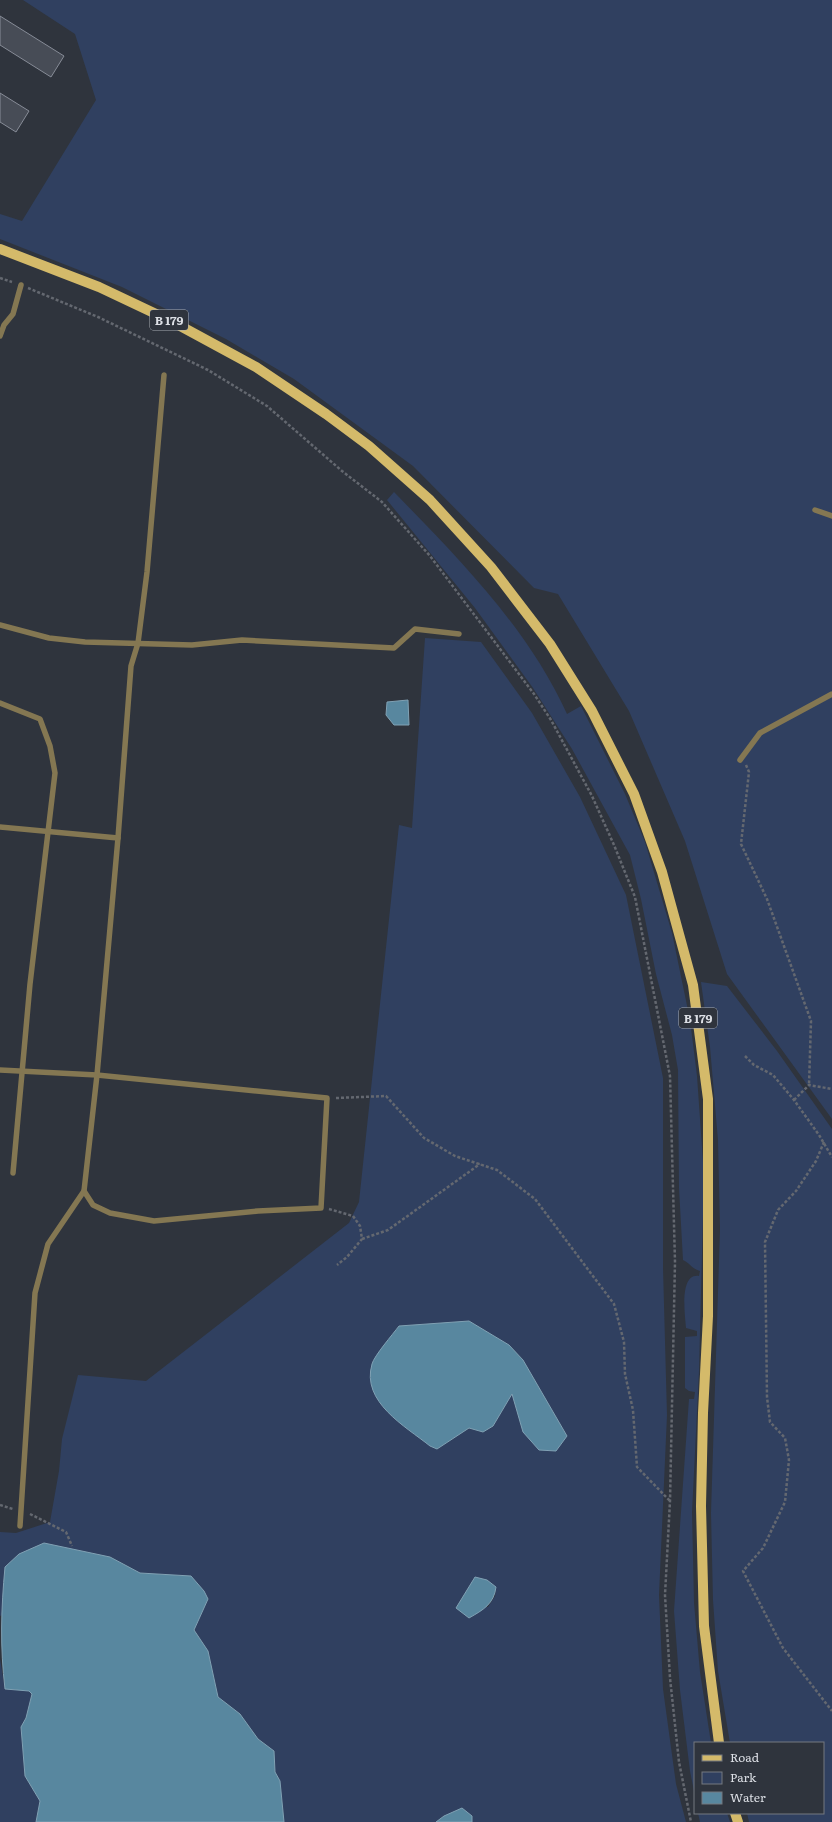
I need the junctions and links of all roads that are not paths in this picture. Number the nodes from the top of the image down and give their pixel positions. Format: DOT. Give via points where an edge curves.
graph roads {
  1 [pos="0,249"];
  2 [pos="21,285"];
  3 [pos="0,336"];
  4 [pos="164,375"];
  5 [pos="815,510"];
  6 [pos="832,516"];
  7 [pos="0,625"];
  8 [pos="458,634"];
  9 [pos="138,643"];
  10 [pos="832,694"];
  11 [pos="0,702"];
  12 [pos="742,757"];
  13 [pos="0,827"];
  14 [pos="47,831"];
  15 [pos="118,838"];
  16 [pos="0,1070"];
  17 [pos="23,1071"];
  18 [pos="97,1075"];
  19 [pos="13,1173"];
  20 [pos="84,1191"];
  21 [pos="20,1526"];
  22 [pos="719,1742"];
  1 -- 22 [label="main road, B 179" via="99,287 173,322 256,367 369,446 430,500 491,568 546,638 592,711 634,794 662,872 693,985 708,1099 708,1316 701,1506 704,1626"];
  2 -- 3 [label="lane" via="13,314 4,325"];
  4 -- 9 [label="lane"];
  5 -- 6 [label="lane"];
  7 -- 9 [label="lane" via="49,638"];
  8 -- 9 [label="lane" via="415,629 394,648 242,640 192,645"];
  9 -- 15 [label="lane" via="131,666"];
  10 -- 12 [label="lane" via="760,734"];
  11 -- 14 [label="lane" via="40,719 50,746 55,773"];
  13 -- 14 [label="lane"];
  14 -- 15 [label="lane"];
  14 -- 17 [label="lane"];
  15 -- 18 [label="lane"];
  16 -- 17 [label="lane"];
  17 -- 18 [label="lane"];
  17 -- 19 [label="lane"];
  18 -- 20 [label="lane"];
  18 -- 20 [label="lane" via="327,1098 321,1208 258,1211 154,1222 110,1214 93,1205"];
  20 -- 21 [label="lane" via="48,1244 34,1293"];
}
